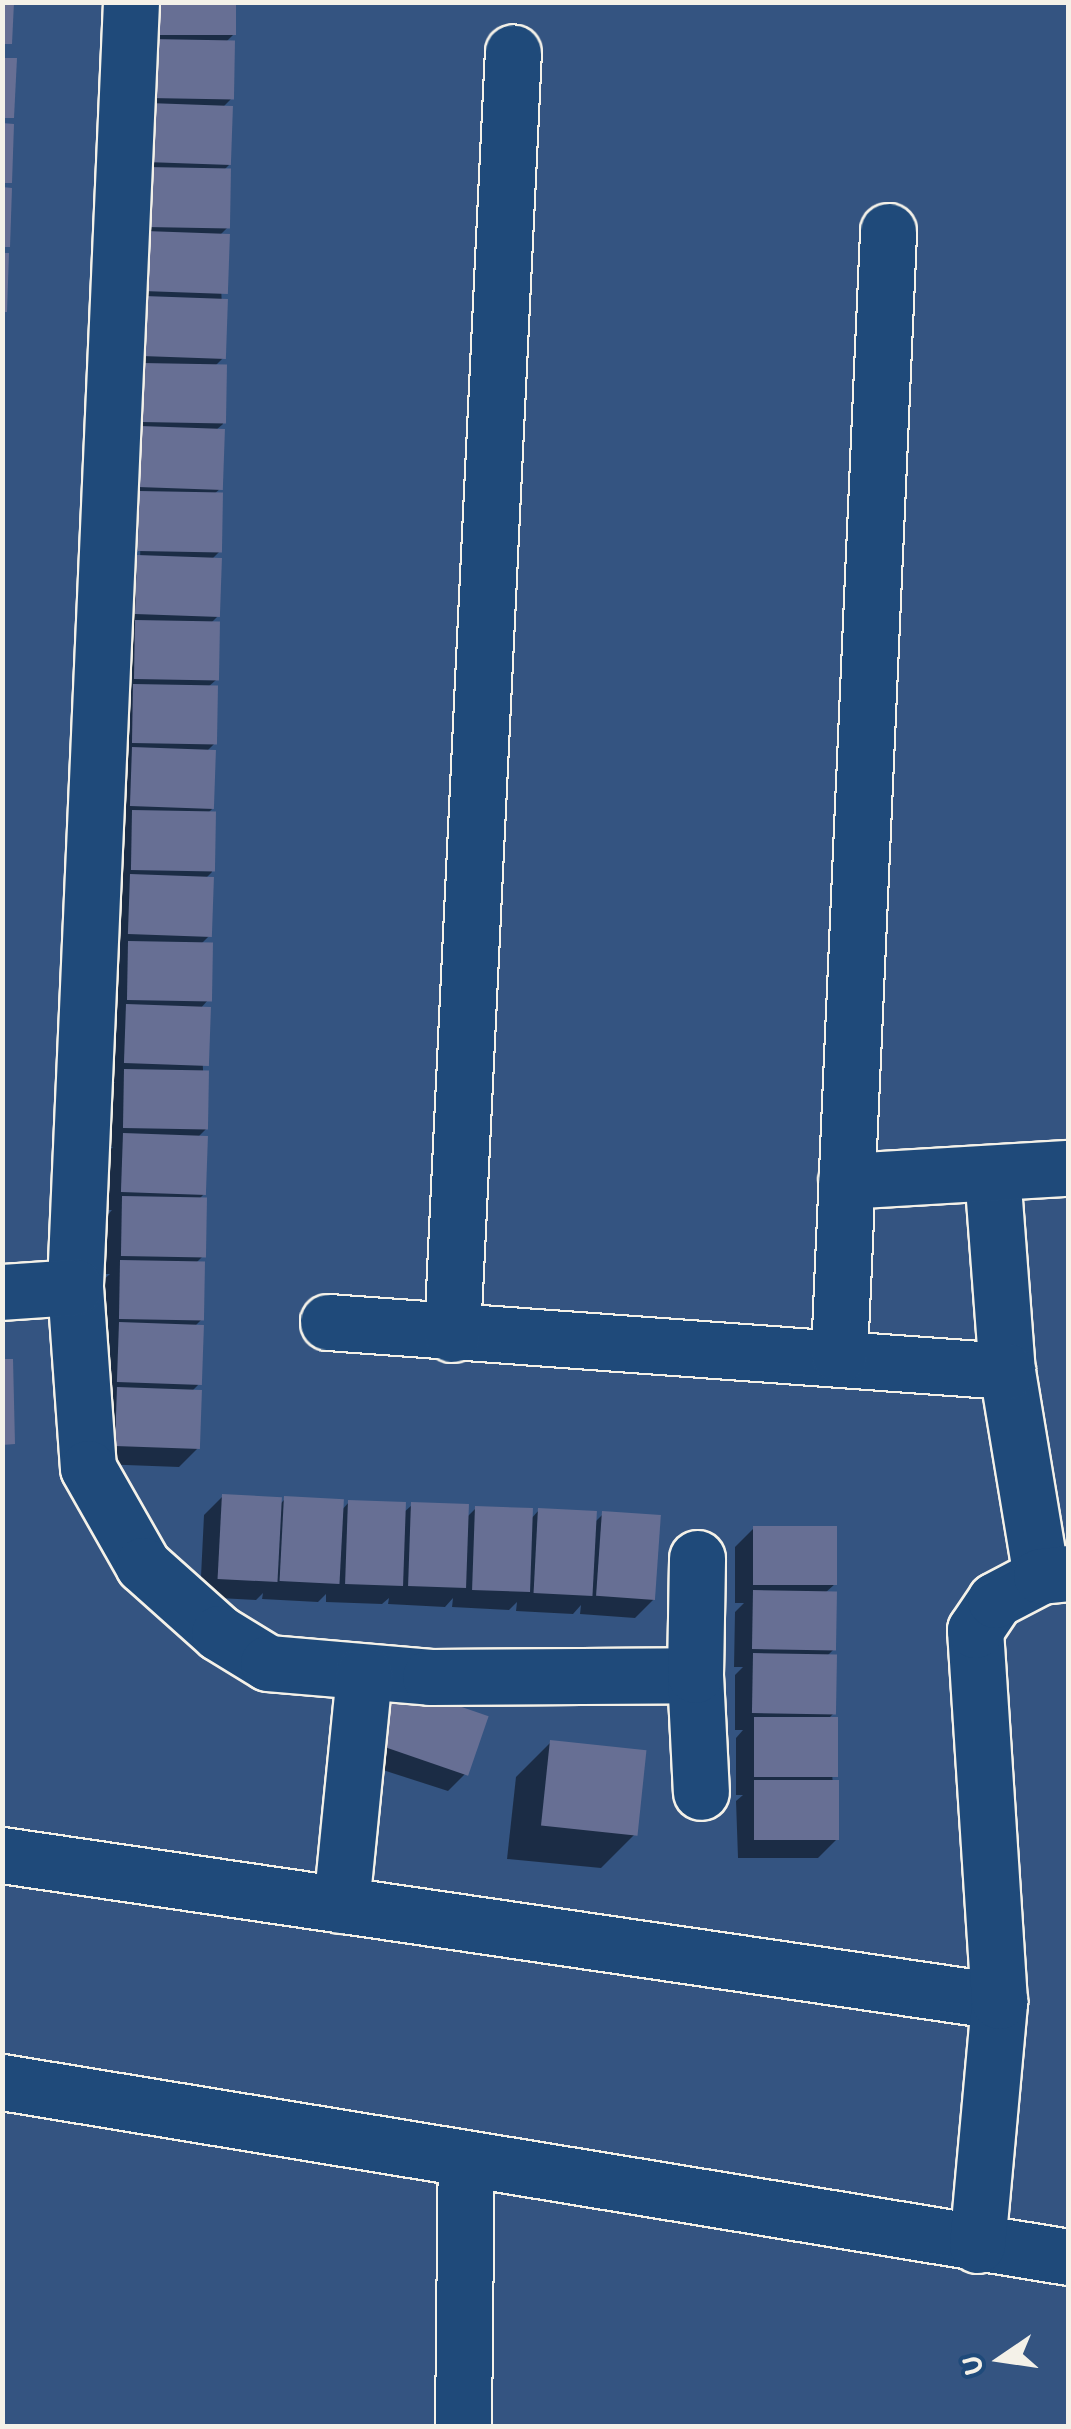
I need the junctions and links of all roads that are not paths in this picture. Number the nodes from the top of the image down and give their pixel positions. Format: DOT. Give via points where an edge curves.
graph roads {
  1 [pos="131,2"];
  2 [pos="513,52"];
  3 [pos="888,231"];
  4 [pos="1068,1168"];
  5 [pos="992,1172"];
  6 [pos="846,1181"];
  7 [pos="75,1287"];
  8 [pos="2,1292"];
  9 [pos="328,1322"];
  10 [pos="452,1334"];
  11 [pos="839,1356"];
  12 [pos="1007,1372"];
  13 [pos="698,1558"];
  14 [pos="1055,1575"];
  15 [pos="364,1673"];
  16 [pos="695,1675"];
  17 [pos="701,1792"];
  18 [pos="2,1855"];
  19 [pos="341,1905"];
  20 [pos="998,2023"];
  21 [pos="2,2082"];
  22 [pos="466,2160"];
  23 [pos="979,2220"];
  24 [pos="1068,2257"];
  25 [pos="463,2426"];
  1 -- 7 [label="street"];
  2 -- 10 [label="street"];
  3 -- 6 [label="street"];
  4 -- 5 [label="street"];
  5 -- 6 [label="street"];
  5 -- 12 [label="street"];
  6 -- 11 [label="street"];
  7 -- 8 [label="street"];
  7 -- 15 [label="street" via="88,1468 143,1565 219,1634 268,1663"];
  9 -- 10 [label="street"];
  10 -- 11 [label="street"];
  11 -- 12 [label="street"];
  12 -- 14 [label="street"];
  13 -- 16 [label="street"];
  14 -- 20 [label="street" via="995,1600 975,1630"];
  15 -- 16 [label="street"];
  15 -- 19 [label="street"];
  16 -- 17 [label="street"];
  18 -- 19 [label="street"];
  19 -- 20 [label="street"];
  20 -- 23 [label="street"];
  21 -- 22 [label="street"];
  22 -- 23 [label="street"];
  22 -- 25 [label="street"];
  23 -- 24 [label="street"];
}
